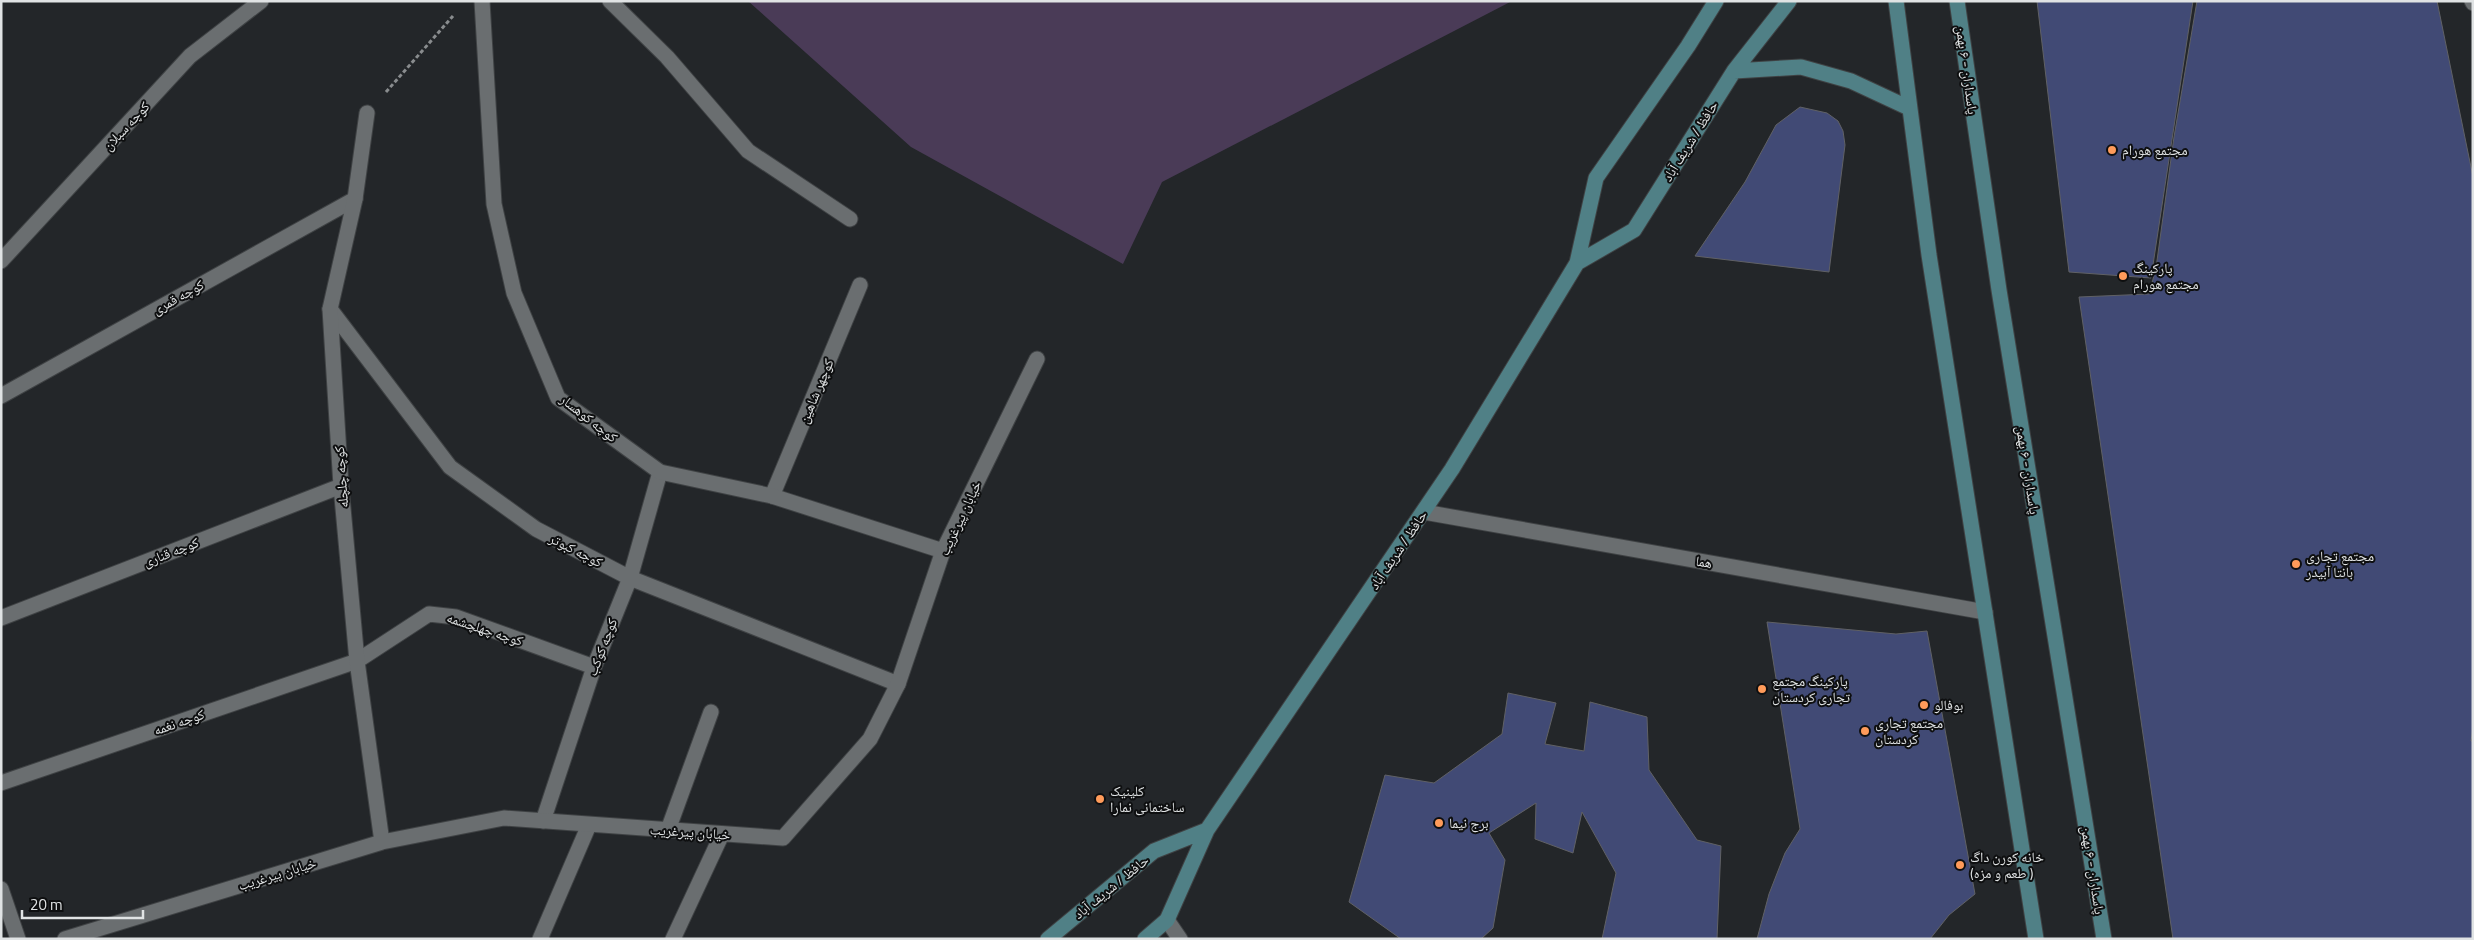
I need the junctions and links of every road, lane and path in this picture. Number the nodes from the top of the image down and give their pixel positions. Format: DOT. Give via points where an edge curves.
graph roads {
  1 [pos="261,1"];
  2 [pos="482,1"];
  3 [pos="610,1"];
  4 [pos="1716,1"];
  5 [pos="1789,1"];
  6 [pos="1896,1"];
  7 [pos="1957,1"];
  8 [pos="460,9"];
  9 [pos="1734,71"];
  10 [pos="1909,108"];
  11 [pos="367,113"];
  12 [pos="354,199"];
  13 [pos="850,219"];
  14 [pos="1,261"];
  15 [pos="1577,263"];
  16 [pos="860,285"];
  17 [pos="330,309"];
  18 [pos="1037,359"];
  19 [pos="1,396"];
  20 [pos="660,472"];
  21 [pos="341,486"];
  22 [pos="772,496"];
  23 [pos="1424,512"];
  24 [pos="943,551"];
  25 [pos="630,578"];
  26 [pos="1985,612"];
  27 [pos="1,618"];
  28 [pos="357,661"];
  29 [pos="594,666"];
  30 [pos="898,684"];
  31 [pos="711,712"];
  32 [pos="1,783"];
  33 [pos="543,821"];
  34 [pos="589,825"];
  35 [pos="668,830"];
  36 [pos="1207,830"];
  37 [pos="722,834"];
  38 [pos="382,842"];
  39 [pos="1,888"];
  40 [pos="1168,920"];
  41 [pos="18,939"];
  42 [pos="66,939"];
  43 [pos="540,939"];
  44 [pos="673,939"];
  45 [pos="1048,939"];
  46 [pos="1145,939"];
  47 [pos="1180,939"];
  48 [pos="2036,939"];
  49 [pos="2104,939"];
  1 -- 14 [label="street, کوچه سبلان" via="190,56"];
  2 -- 20 [label="street, کوچه کوهسار" via="494,204 514,293 558,398"];
  3 -- 13 [label="street" via="667,57 748,151"];
  4 -- 15 [label="main road, حافظ / شریف آباد" via="1596,178"];
  5 -- 9 [label="main road, حافظ / شریف آباد"];
  6 -- 10 [label="main road"];
  7 -- 49 [label="main road, پاسداران - ۶ بهمن" via="1999,290"];
  8 -- 11 [label="path"];
  9 -- 10 [label="main road" via="1801,67 1851,81"];
  9 -- 15 [label="main road, حافظ / شریف آباد" via="1634,230"];
  10 -- 26 [label="main road"];
  11 -- 12 [label="street, کوچه چلچله"];
  12 -- 17 [label="street, کوچه چلچله"];
  12 -- 19 [label="street, کوچه قمری"];
  15 -- 23 [label="main road, حافظ / شریف آباد"];
  16 -- 22 [label="street, کوچهر شاهین"];
  17 -- 21 [label="street, کوچه چلچله"];
  17 -- 25 [label="street, کوچه کبوتر" via="450,467 536,529"];
  18 -- 24 [label="street, خیابان پیرغریب"];
  20 -- 22 [label="street, کوچه کوهسار"];
  20 -- 25 [label="street, کوچه کوکب"];
  21 -- 27 [label="street, کوچه قناری"];
  21 -- 28 [label="street, کوچه چلچله"];
  22 -- 24 [label="street, کوچه کوهسار"];
  23 -- 26 [label="street, هما"];
  23 -- 36 [label="main road, حافظ / شریف آباد"];
  24 -- 30 [label="street, خیابان پیرغریب"];
  25 -- 29 [label="street, کوچه کوکب"];
  25 -- 30 [label="street, کوچه کبوتر"];
  26 -- 48 [label="main road"];
  28 -- 29 [label="street, کوچه چهلچشمه" via="429,614 456,617"];
  28 -- 32 [label="street, کوچه نغمه"];
  28 -- 38 [label="street, کوچه چلچله"];
  29 -- 33 [label="street, کوچه کوکب"];
  30 -- 37 [label="street, خیابان پیرغریب" via="870,739 784,838"];
  31 -- 35 [label="street"];
  33 -- 34 [label="street, خیابان پیرغریب"];
  33 -- 38 [label="street, خیابان پیرغریب" via="504,818"];
  34 -- 35 [label="street, خیابان پیرغریب"];
  34 -- 43 [label="street"];
  35 -- 37 [label="street, خیابان پیرغریب"];
  36 -- 40 [label="main road, حافظ / شریف آباد"];
  36 -- 45 [label="main road, حافظ / شریف آباد" via="1154,851"];
  37 -- 44 [label="street"];
  38 -- 42 [label="street, خیابان پیرغریب"];
  39 -- 41 [label="street"];
  40 -- 46 [label="main road, حافظ / شریف آباد"];
  40 -- 47 [label="street"];
}
